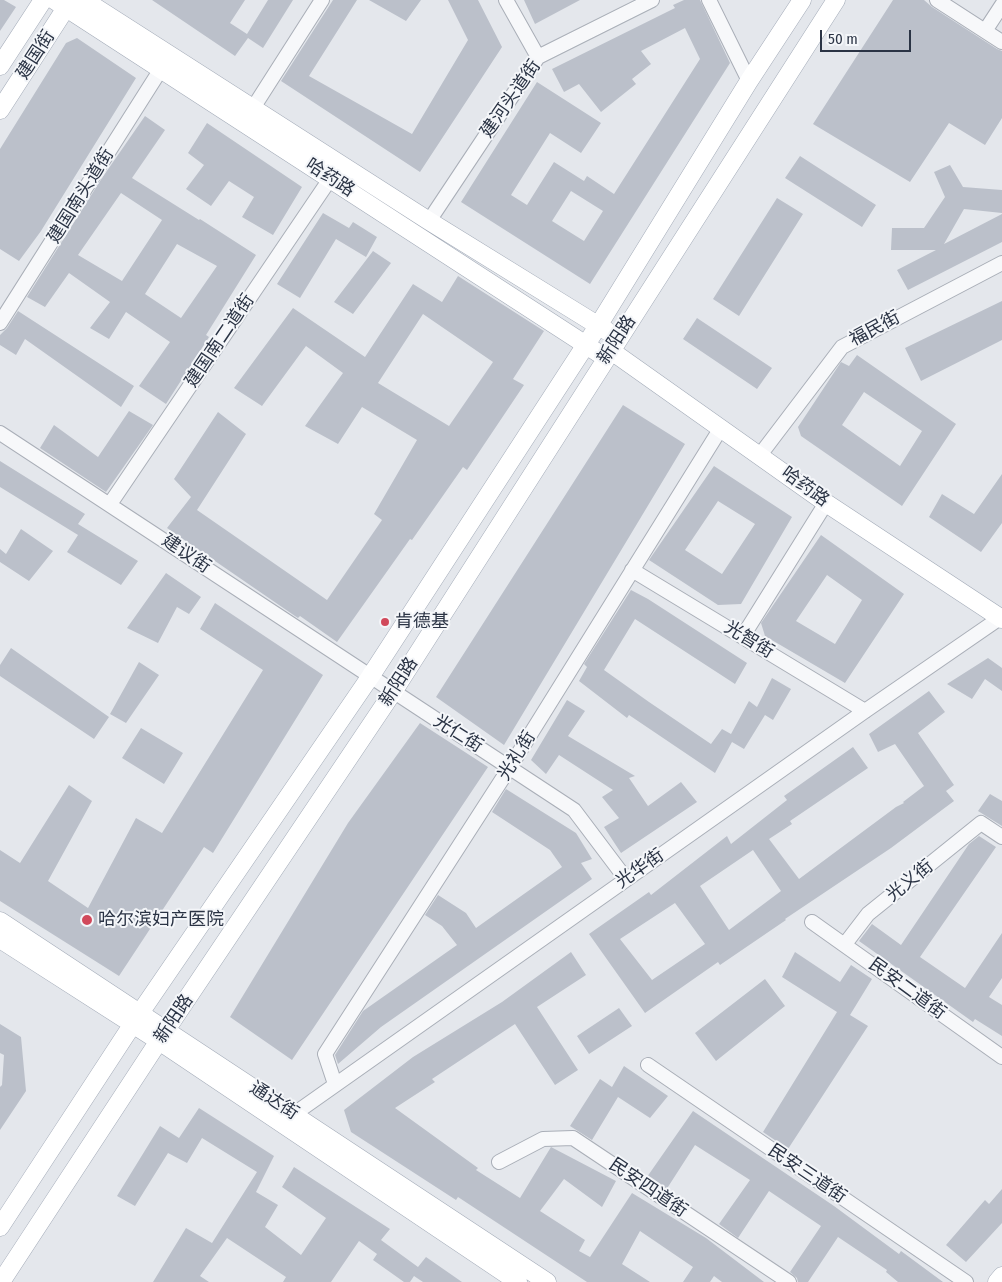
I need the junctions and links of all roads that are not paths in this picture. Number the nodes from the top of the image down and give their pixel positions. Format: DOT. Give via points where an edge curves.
graph roads {
  1 [pos="44,0"];
  2 [pos="84,0"];
  3 [pos="322,0"];
  4 [pos="506,0"];
  5 [pos="652,0"];
  6 [pos="709,0"];
  7 [pos="802,0"];
  8 [pos="836,0"];
  9 [pos="938,0"];
  10 [pos="64,3"];
  11 [pos="1002,5"];
  12 [pos="985,31"];
  13 [pos="1002,42"];
  14 [pos="538,57"];
  15 [pos="0,66"];
  16 [pos="161,69"];
  17 [pos="750,81"];
  18 [pos="253,108"];
  19 [pos="0,110"];
  20 [pos="330,179"];
  21 [pos="429,221"];
  22 [pos="1002,263"];
  23 [pos="0,323"];
  24 [pos="598,326"];
  25 [pos="585,344"];
  26 [pos="611,349"];
  27 [pos="721,428"];
  28 [pos="0,433"];
  29 [pos="760,455"];
  30 [pos="826,502"];
  31 [pos="110,504"];
  32 [pos="632,570"];
  33 [pos="1001,618"];
  34 [pos="743,636"];
  35 [pos="370,678"];
  36 [pos="393,692"];
  37 [pos="865,711"];
  38 [pos="510,767"];
  39 [pos="1002,837"];
  40 [pos="626,879"];
  41 [pos="0,921"];
  42 [pos="812,922"];
  43 [pos="0,939"];
  44 [pos="845,944"];
  45 [pos="136,1018"];
  46 [pos="162,1035"];
  47 [pos="1002,1056"];
  48 [pos="648,1066"];
  49 [pos="335,1084"];
  50 [pos="288,1118"];
  51 [pos="499,1162"];
  52 [pos="0,1227"];
  53 [pos="1002,1276"];
  54 [pos="1,1282"];
  55 [pos="518,1282"];
  56 [pos="547,1282"];
  57 [pos="789,1282"];
  58 [pos="966,1282"];
  59 [pos="997,1282"];
  1 -- 15 [label="main road, 建国街"];
  2 -- 18 [label="main road, 哈药路"];
  3 -- 18 [label="street"];
  4 -- 14 [label="street"];
  5 -- 14 [label="street, 建河头道街"];
  6 -- 17 [label="street"];
  7 -- 17 [label="main road, 新阳路"];
  8 -- 26 [label="main road, 新阳路"];
  9 -- 12 [label="street"];
  10 -- 16 [label="main road, 哈药路"];
  10 -- 19 [label="main road, 建国街"];
  11 -- 12 [label="street"];
  12 -- 13 [label="street"];
  14 -- 21 [label="street, 建河头道街"];
  16 -- 20 [label="main road, 哈药路"];
  16 -- 23 [label="street, 建国南头道街"];
  17 -- 24 [label="main road, 新阳路"];
  18 -- 21 [label="main road, 哈药路"];
  20 -- 25 [label="main road, 哈药路"];
  20 -- 31 [label="street, 建国南二道街"];
  21 -- 24 [label="main road, 哈药路"];
  22 -- 29 [label="street, 福民街" via="842,347"];
  24 -- 25 [label="main road, 新阳路"];
  24 -- 26 [label="main road, 哈药路"];
  25 -- 26 [label="main road, 哈药路"];
  25 -- 35 [label="main road, 新阳路"];
  26 -- 27 [label="main road, 哈药路"];
  26 -- 36 [label="main road, 新阳路"];
  27 -- 29 [label="main road, 哈药路"];
  27 -- 32 [label="street, 光礼街"];
  28 -- 31 [label="street, 建议街"];
  29 -- 30 [label="main road, 哈药路"];
  30 -- 33 [label="main road, 哈药路"];
  30 -- 34 [label="street"];
  31 -- 35 [label="street, 建议街"];
  32 -- 34 [label="street, 光智街"];
  32 -- 38 [label="street, 光礼街"];
  33 -- 37 [label="street, 光华街"];
  34 -- 37 [label="street, 光智街"];
  35 -- 36 [label="street, 光仁街"];
  35 -- 45 [label="main road, 新阳路"];
  36 -- 38 [label="street, 光仁街"];
  36 -- 46 [label="main road, 新阳路"];
  37 -- 40 [label="street, 光华街"];
  38 -- 40 [label="street, 光仁街" via="574,810"];
  38 -- 49 [label="street, 光礼街" via="325,1054"];
  39 -- 44 [label="street, 光义街" via="981,824 868,914"];
  40 -- 49 [label="street, 光华街"];
  41 -- 45 [label="main road, 通达街"];
  42 -- 44 [label="street, 民安二道街"];
  43 -- 45 [label="main road, 通达街"];
  44 -- 47 [label="street, 民安二道街"];
  45 -- 46 [label="main road, 通达街"];
  45 -- 52 [label="main road, 新阳路"];
  46 -- 50 [label="main road, 通达街"];
  46 -- 54 [label="main road, 新阳路"];
  48 -- 58 [label="street, 民安三道街"];
  49 -- 50 [label="street, 光华街"];
  50 -- 55 [label="main road, 通达街"];
  50 -- 56 [label="main road, 通达街"];
  51 -- 57 [label="street, 民安四道街" via="543,1139 573,1138"];
  53 -- 59 [label="main road"];
}
